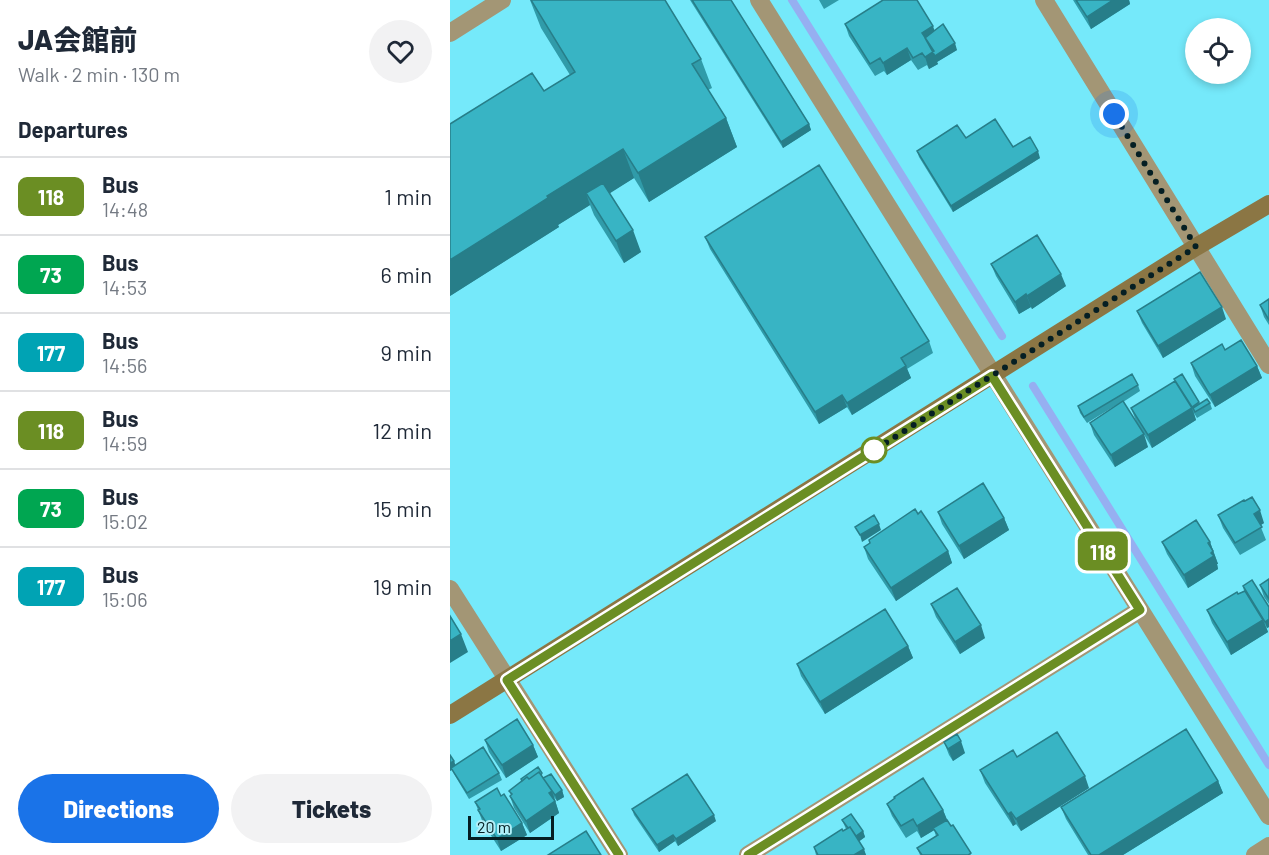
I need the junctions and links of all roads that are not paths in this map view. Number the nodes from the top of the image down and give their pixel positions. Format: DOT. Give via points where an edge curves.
graph roads {
  1 [pos="502,0"];
  2 [pos="759,0"];
  3 [pos="1044,0"];
  4 [pos="450,33"];
  5 [pos="1269,204"];
  6 [pos="1196,247"];
  7 [pos="1269,365"];
  8 [pos="992,376"];
  9 [pos="450,589"];
  10 [pos="1140,610"];
  11 [pos="507,680"];
  12 [pos="450,716"];
  13 [pos="1269,816"];
  14 [pos="1269,846"];
  15 [pos="619,855"];
  16 [pos="748,855"];
  17 [pos="1255,855"];
  1 -- 4 [label="street"];
  2 -- 8 [label="street"];
  3 -- 6 [label="street"];
  5 -- 6 [label="street"];
  6 -- 7 [label="street"];
  6 -- 8 [label="street"];
  8 -- 10 [label="street"];
  8 -- 11 [label="street"];
  9 -- 11 [label="street"];
  10 -- 13 [label="street"];
  10 -- 16 [label="street"];
  11 -- 12 [label="street"];
  11 -- 15 [label="street"];
  14 -- 17 [label="street"];
}
